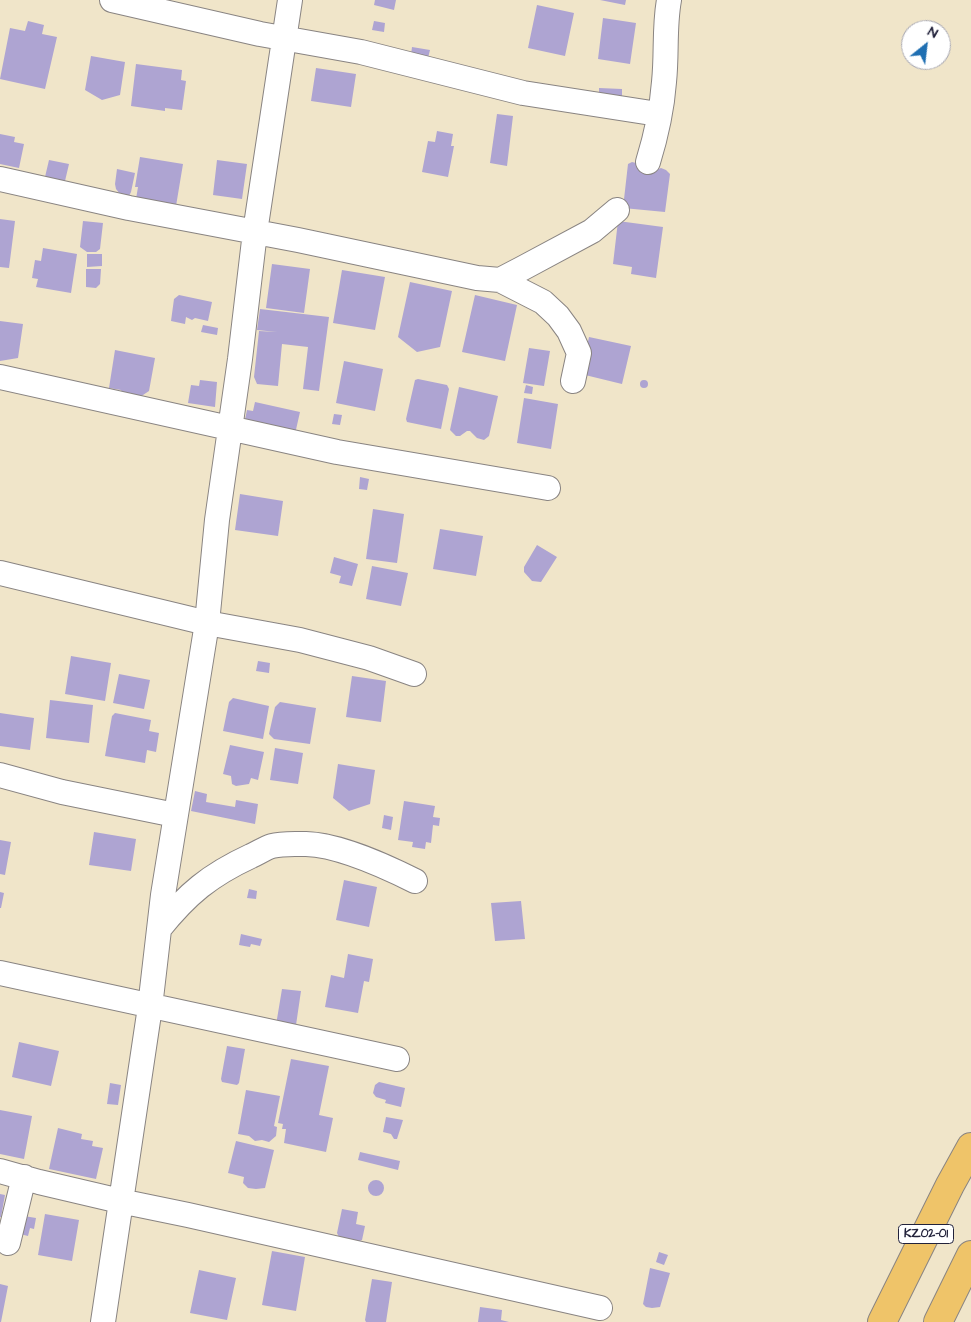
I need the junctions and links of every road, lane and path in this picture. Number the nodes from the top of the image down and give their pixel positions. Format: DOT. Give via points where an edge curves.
graph roads {
  1 [pos="112,0"];
  2 [pos="290,0"];
  3 [pos="669,0"];
  4 [pos="284,38"];
  5 [pos="658,114"];
  6 [pos="648,162"];
  7 [pos="0,179"];
  8 [pos="617,210"];
  9 [pos="255,232"];
  10 [pos="500,280"];
  11 [pos="0,377"];
  12 [pos="573,381"];
  13 [pos="230,427"];
  14 [pos="548,488"];
  15 [pos="0,573"];
  16 [pos="207,624"];
  17 [pos="414,674"];
  18 [pos="0,775"];
  19 [pos="175,815"];
  20 [pos="415,881"];
  21 [pos="159,929"];
  22 [pos="0,973"];
  23 [pos="150,1007"];
  24 [pos="397,1059"];
  25 [pos="971,1147"];
  26 [pos="0,1171"];
  27 [pos="24,1177"];
  28 [pos="120,1201"];
  29 [pos="8,1243"];
  30 [pos="971,1255"];
  31 [pos="594,1312"];
  32 [pos="103,1322"];
  33 [pos="882,1322"];
  34 [pos="938,1322"];
  1 -- 4 [label="street"];
  2 -- 4 [label="street"];
  3 -- 5 [label="street" via="664,82"];
  4 -- 5 [label="street" via="361,52 523,93"];
  4 -- 9 [label="street"];
  5 -- 6 [label="street"];
  7 -- 9 [label="street"];
  8 -- 10 [label="street" via="592,232"];
  9 -- 10 [label="street"];
  9 -- 13 [label="street"];
  10 -- 12 [label="street" via="543,302 569,331 579,353"];
  11 -- 13 [label="street"];
  13 -- 14 [label="street" via="337,452"];
  13 -- 16 [label="street"];
  15 -- 16 [label="street"];
  16 -- 17 [label="street" via="300,640 370,658"];
  16 -- 19 [label="street"];
  18 -- 19 [label="street" via="62,792"];
  19 -- 21 [label="street"];
  20 -- 21 [label="street" via="371,860 339,850 307,844 272,846 200,885"];
  21 -- 23 [label="street"];
  22 -- 23 [label="street"];
  23 -- 24 [label="street"];
  23 -- 28 [label="street"];
  25 -- 33 [label="highway, KZ02-01"];
  26 -- 27 [label="street"];
  27 -- 28 [label="street"];
  27 -- 29 [label="street"];
  28 -- 31 [label="street"];
  28 -- 32 [label="street"];
  30 -- 34 [label="highway"];
}
